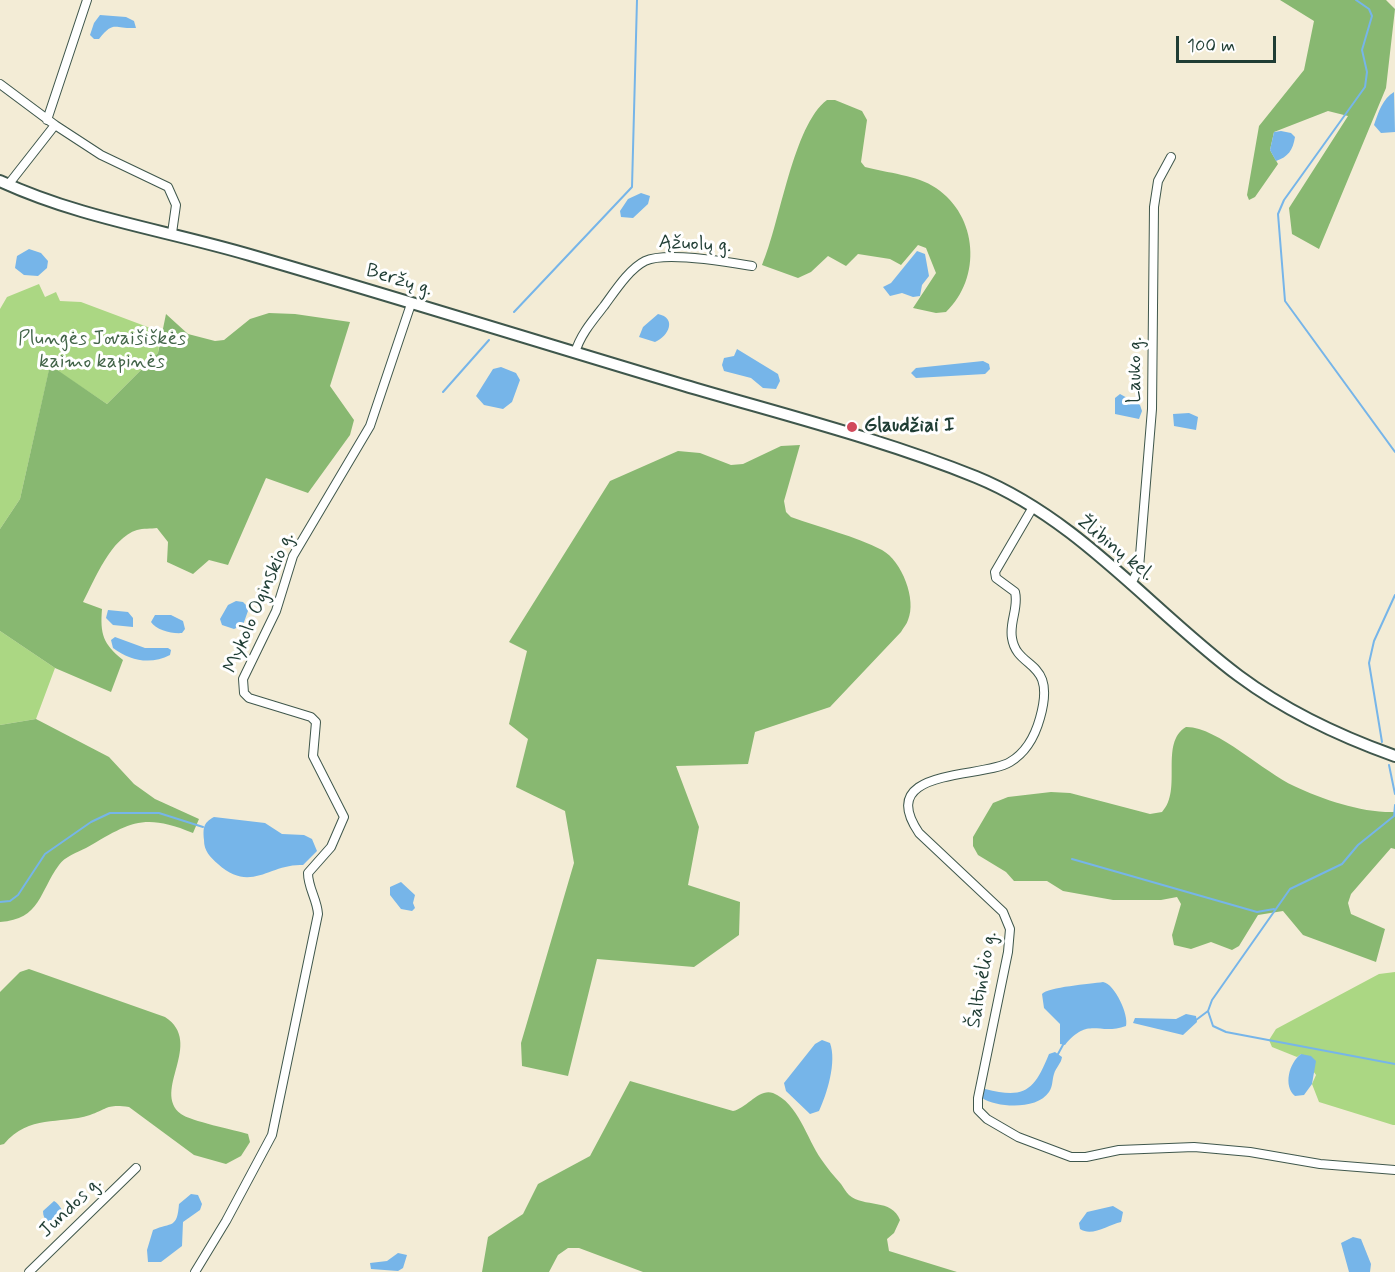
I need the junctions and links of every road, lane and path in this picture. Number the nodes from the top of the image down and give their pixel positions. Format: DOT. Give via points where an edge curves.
graph roads {
  1 [pos="87,0"];
  2 [pos="0,84"];
  3 [pos="47,120"];
  4 [pos="55,125"];
  5 [pos="1171,156"];
  6 [pos="4,183"];
  7 [pos="172,233"];
  8 [pos="752,266"];
  9 [pos="411,304"];
  10 [pos="575,353"];
  11 [pos="788,417"];
  12 [pos="1033,507"];
  13 [pos="1131,584"];
  14 [pos="1395,756"];
  15 [pos="136,1168"];
  16 [pos="1395,1170"];
  17 [pos="29,1272"];
  18 [pos="195,1272"];
  1 -- 3 [label="street"];
  2 -- 3 [label="street"];
  3 -- 4 [label="street"];
  4 -- 6 [label="street"];
  4 -- 7 [label="street" via="118,165 168,187 176,205"];
  5 -- 13 [label="street, Lauko g." via="1158,181 1154,207 1151,430 1139,568"];
  6 -- 7 [label="main road, Beržų g." via="78,212"];
  7 -- 9 [label="main road, Beržų g."];
  8 -- 10 [label="street, Ąžuolų g." via="715,260 647,260 618,288 588,327"];
  9 -- 10 [label="main road, Beržų g."];
  9 -- 18 [label="street, Mykolo Oginskio g." via="370,426 293,556 276,610 243,679 244,693 249,698 311,717 316,722 313,756 344,817 330,847 308,873 318,914 272,1135"];
  10 -- 11 [label="main road, Beržų g."];
  11 -- 12 [label="main road, Žlibinų kel." via="963,472"];
  12 -- 13 [label="main road, Žlibinų kel."];
  12 -- 16 [label="street, Šaltinėlio g." via="995,572 996,578 1015,592 1011,630 1014,646 1038,669 1043,684 1043,703 1034,734 1020,755 1009,763 924,783 911,798 909,807 910,818 919,833 1003,912 1010,929 978,1110 1018,1137 1071,1157 1119,1150 1194,1147"];
  13 -- 14 [label="main road, Žlibinų kel." via="1237,675 1269,696 1330,731"];
  15 -- 17 [label="street, Jundos g."];
}
